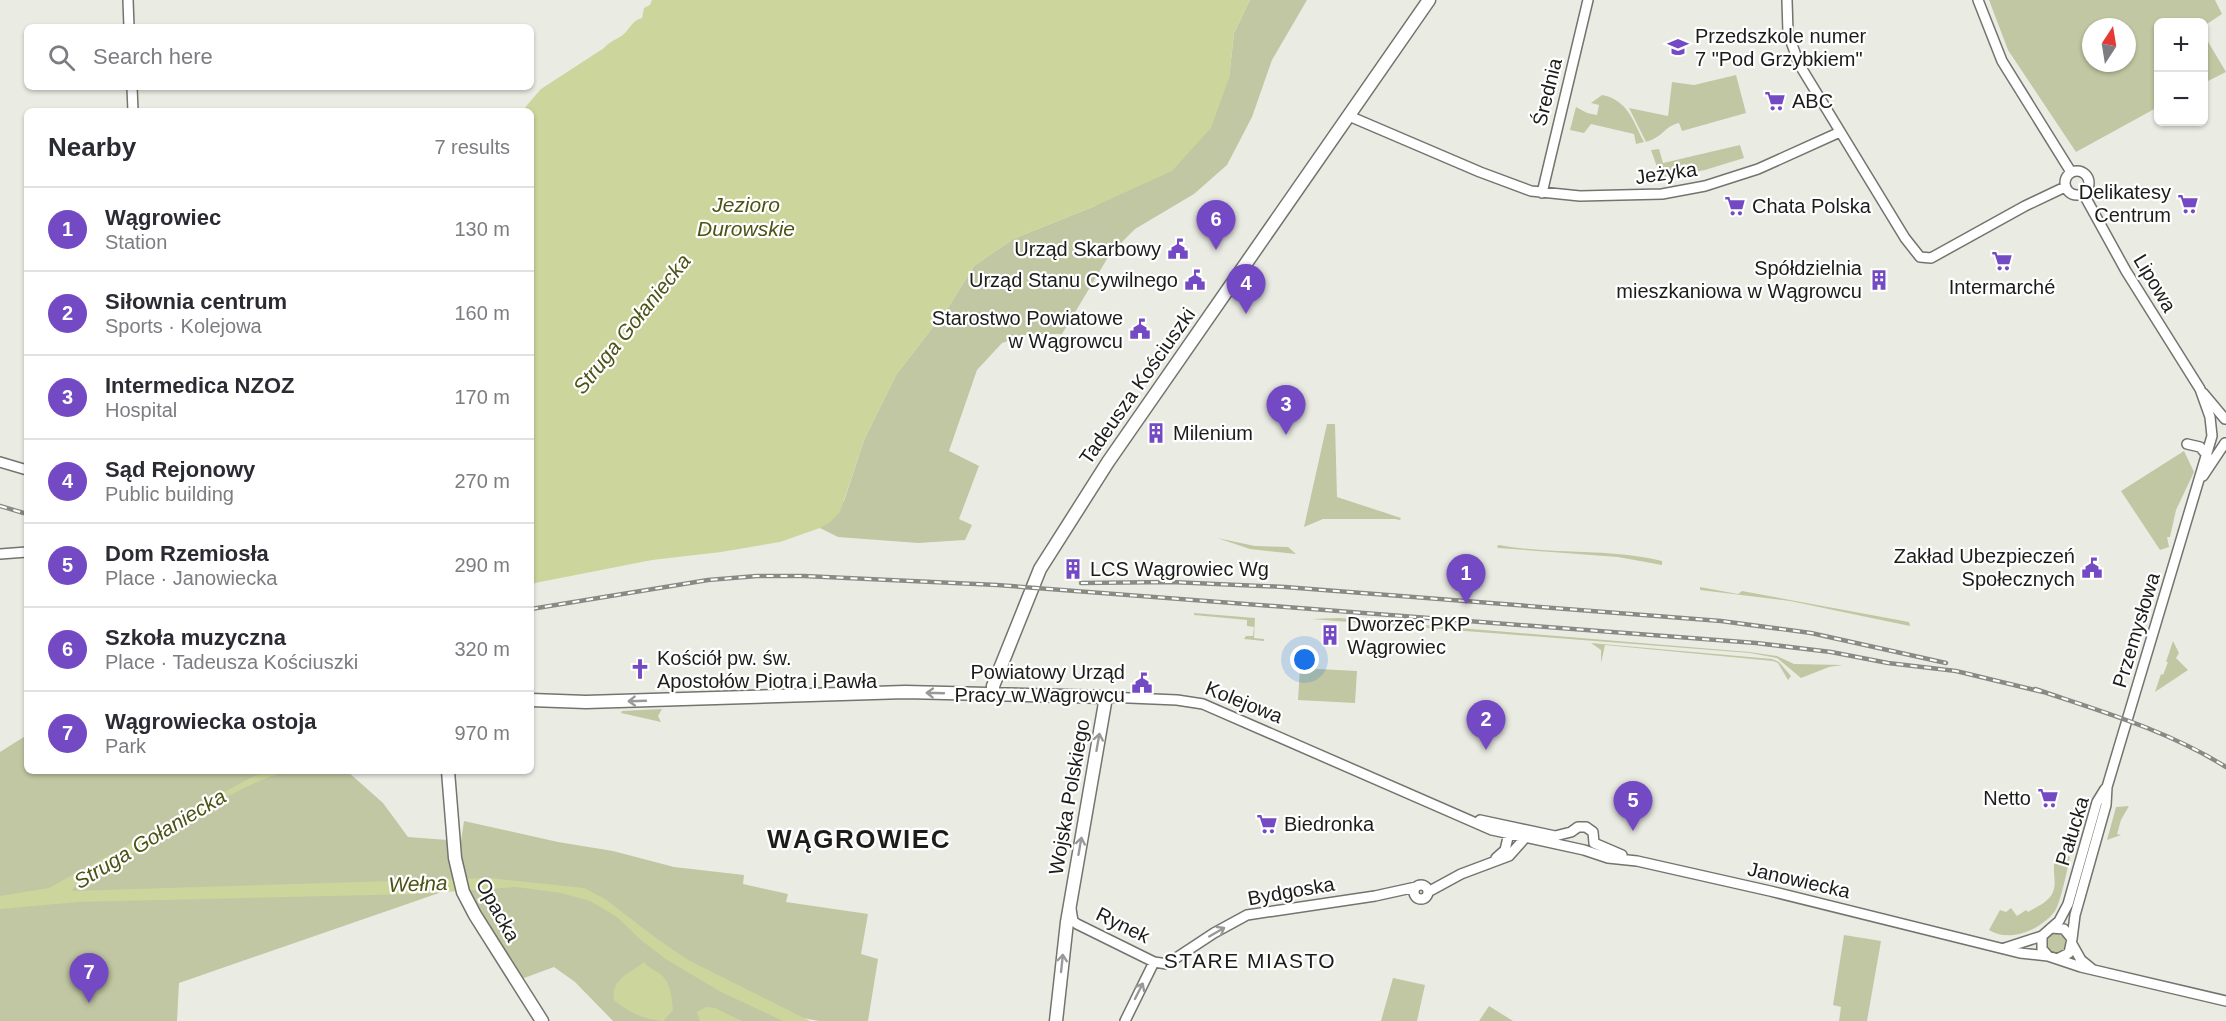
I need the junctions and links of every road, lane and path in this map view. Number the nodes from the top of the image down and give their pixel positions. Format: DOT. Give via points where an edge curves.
graph roads {
  1 [pos="128,0"];
  2 [pos="1429,0"];
  3 [pos="1588,0"];
  4 [pos="1787,0"];
  5 [pos="1978,0"];
  6 [pos="129,24"];
  7 [pos="132,90"];
  8 [pos="133,108"];
  9 [pos="1349,116"];
  10 [pos="1840,132"];
  11 [pos="2071,172"];
  12 [pos="2065,187"];
  13 [pos="1542,194"];
  14 [pos="2083,194"];
  15 [pos="2200,389"];
  16 [pos="2226,419"];
  17 [pos="2211,426"];
  18 [pos="2212,436"];
  19 [pos="2226,442"];
  20 [pos="2187,444"];
  21 [pos="2207,455"];
  22 [pos="0,462"];
  23 [pos="24,469"];
  24 [pos="2199,483"];
  25 [pos="24,552"];
  26 [pos="0,554"];
  27 [pos="993,694"];
  28 [pos="1106,697"];
  29 [pos="534,700"];
  30 [pos="448,774"];
  31 [pos="2107,787"];
  32 [pos="1510,830"];
  33 [pos="1571,832"];
  34 [pos="1525,838"];
  35 [pos="1594,843"];
  36 [pos="1579,849"];
  37 [pos="1494,860"];
  38 [pos="1637,861"];
  39 [pos="1422,888"];
  40 [pos="1375,896"];
  41 [pos="1070,904"];
  42 [pos="2051,928"];
  43 [pos="2042,936"];
  44 [pos="2072,942"];
  45 [pos="2005,948"];
  46 [pos="2053,957"];
  47 [pos="1154,962"];
  48 [pos="2092,969"];
  49 [pos="2226,1001"];
  50 [pos="542,1021"];
  51 [pos="1056,1021"];
  52 [pos="1125,1021"];
  1 -- 6 [label="street"];
  2 -- 9 [label="main road, Tadeusza Kościuszki"];
  3 -- 13 [label="street, Średnia"];
  4 -- 10 [label="street" via="1792,50"];
  5 -- 11 [label="street" via="2002,61"];
  7 -- 8 [label="street"];
  9 -- 13 [label="street, Jeżyka"];
  9 -- 27 [label="main road, Tadeusza Kościuszki" via="1047,555"];
  10 -- 12 [label="street" via="1905,238 1923,259"];
  10 -- 13 [label="street, Jeżyka" via="1758,169 1695,188 1603,197"];
  11 -- 12 [label="street" via="2065,177"];
  11 -- 14 [label="street" via="2080,171 2087,177 2089,185"];
  12 -- 14 [label="street" via="2071,194"];
  14 -- 15 [label="street, Lipowa" via="2129,277"];
  15 -- 16 [label="street, Lipowa"];
  15 -- 17 [label="street, Lipowa"];
  16 -- 17 [label="street"];
  17 -- 18 [label="street, Lipowa"];
  18 -- 19 [label="street" via="2216,441"];
  18 -- 21 [label="street, Przemysłowa"];
  19 -- 24 [label="street, Przemysłowa"];
  20 -- 21 [label="street" via="2200,447"];
  21 -- 24 [label="street, Przemysłowa"];
  22 -- 23 [label="street"];
  24 -- 31 [label="street, Przemysłowa"];
  25 -- 26 [label="street"];
  27 -- 28 [label="main road, Kolejowa"];
  27 -- 29 [label="main road, Kolejowa, one-way" via="898,692 586,702"];
  28 -- 32 [label="street, Kolejowa" via="1203,704 1492,830"];
  41 -- 28 [label="main road, Wojska Polskiego, one-way"];
  30 -- 50 [label="main road, Opacka" via="455,858 466,900"];
  31 -- 42 [label="street, Pałucka" via="2097,802 2071,897 2065,912"];
  31 -- 44 [label="street, Pałucka" via="2106,805 2075,915"];
  32 -- 33 [label="street, Kolejowa" via="1555,836"];
  32 -- 34 [label="street, Kolejowa"];
  32 -- 37 [label="street" via="1505,850"];
  33 -- 35 [label="street" via="1586,827 1593,832"];
  33 -- 36 [label="street" via="1570,840"];
  34 -- 36 [label="street, Kolejowa"];
  34 -- 37 [label="street, Bydgoska" via="1509,856"];
  35 -- 36 [label="street"];
  35 -- 38 [label="street"];
  36 -- 38 [label="street, Janowiecka"];
  37 -- 39 [label="street, Bydgoska"];
  38 -- 45 [label="street, Janowiecka"];
  39 -- 40 [label="street, Bydgoska"];
  39 -- 40 [label="street, Bydgoska" via="1413,892 1415,897"];
  47 -- 40 [label="street, Bydgoska, one-way" via="1172,962 1214,933 1255,913"];
  41 -- 47 [label="street, Rynek" via="1077,924"];
  51 -- 41 [label="main road, Rynek, one-way"];
  42 -- 43 [label="street"];
  42 -- 44 [label="street" via="2064,929"];
  43 -- 45 [label="street"];
  43 -- 46 [label="street" via="2042,949"];
  44 -- 46 [label="street" via="2069,953"];
  44 -- 48 [label="street" via="2081,960"];
  45 -- 46 [label="street, Janowiecka"];
  46 -- 48 [label="street, Janowiecka"];
  52 -- 47 [label="street, Rynek, one-way"];
  48 -- 49 [label="street, Janowiecka"];
}
